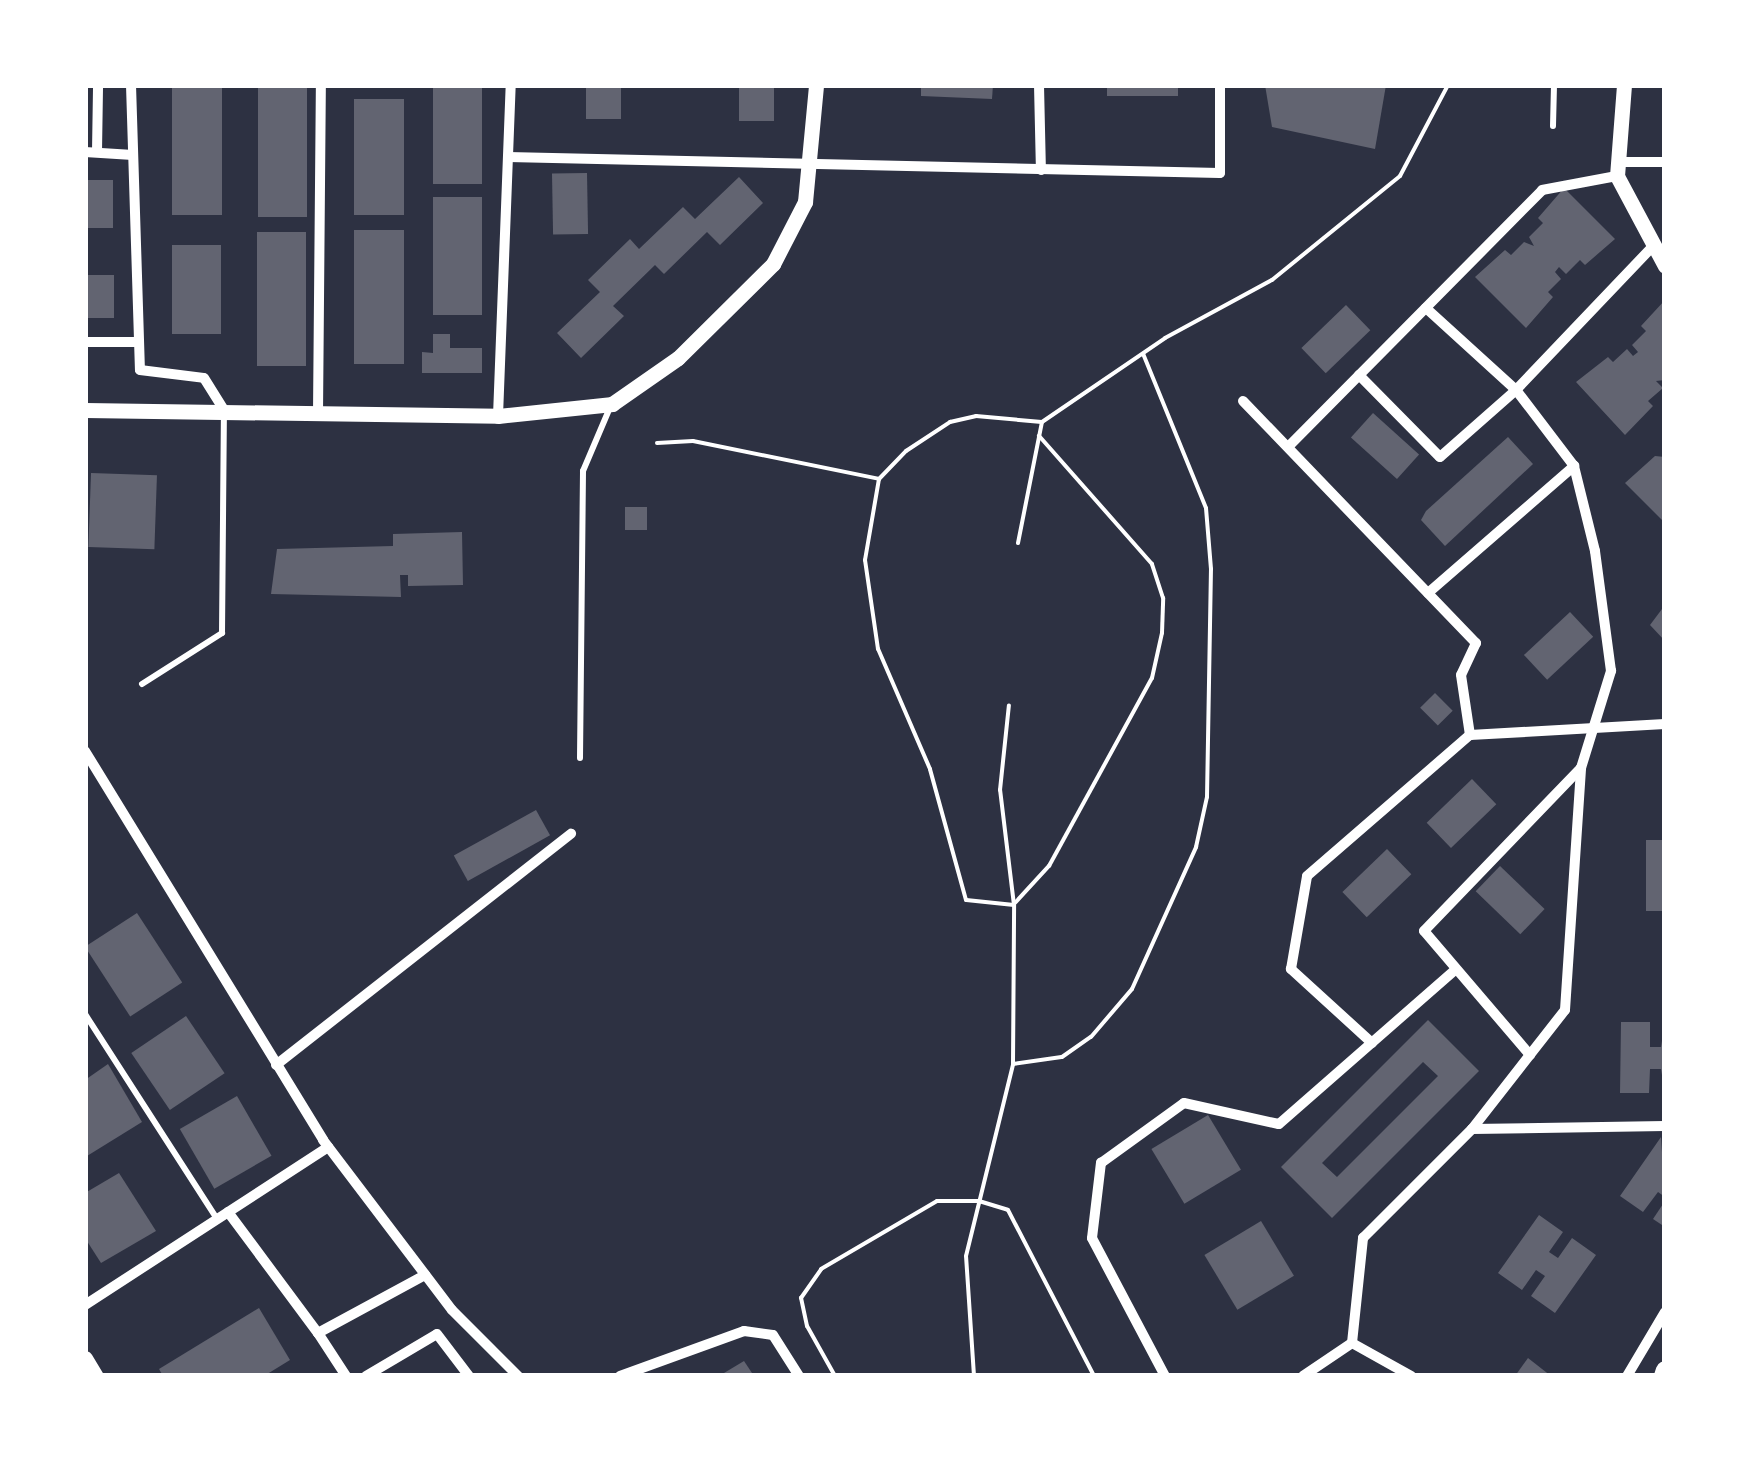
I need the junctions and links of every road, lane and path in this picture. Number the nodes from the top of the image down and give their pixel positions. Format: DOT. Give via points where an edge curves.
graph roads {
  1 [pos="98,85"];
  2 [pos="130,85"];
  3 [pos="321,85"];
  4 [pos="510,85"];
  5 [pos="816,85"];
  6 [pos="1040,85"];
  7 [pos="1220,85"];
  8 [pos="1448,85"];
  9 [pos="1554,85"];
  10 [pos="1624,85"];
  11 [pos="1554,126"];
  12 [pos="91,152"];
  13 [pos="133,154"];
  14 [pos="508,157"];
  15 [pos="1665,162"];
  16 [pos="812,165"];
  17 [pos="1618,169"];
  18 [pos="1040,170"];
  19 [pos="1654,244"];
  20 [pos="1665,266"];
  21 [pos="1426,308"];
  22 [pos="85,342"];
  23 [pos="139,342"];
  24 [pos="1142,354"];
  25 [pos="1359,376"];
  26 [pos="1516,390"];
  27 [pos="1243,401"];
  28 [pos="612,404"];
  29 [pos="85,410"];
  30 [pos="224,412"];
  31 [pos="318,414"];
  32 [pos="498,416"];
  33 [pos="1042,422"];
  34 [pos="1039,436"];
  35 [pos="657,442"];
  36 [pos="1288,447"];
  37 [pos="1574,466"];
  38 [pos="879,479"];
  39 [pos="1018,543"];
  40 [pos="1428,593"];
  41 [pos="142,684"];
  42 [pos="1009,705"];
  43 [pos="1665,724"];
  44 [pos="1594,725"];
  45 [pos="1470,734"];
  46 [pos="85,751"];
  47 [pos="580,758"];
  48 [pos="1581,768"];
  49 [pos="572,834"];
  50 [pos="1014,904"];
  51 [pos="1456,969"];
  52 [pos="85,1014"];
  53 [pos="1372,1043"];
  54 [pos="1530,1055"];
  55 [pos="1012,1064"];
  56 [pos="276,1065"];
  57 [pos="1665,1126"];
  58 [pos="1472,1129"];
  59 [pos="328,1147"];
  60 [pos="979,1201"];
  61 [pos="228,1212"];
  62 [pos="217,1219"];
  63 [pos="425,1275"];
  64 [pos="85,1305"];
  65 [pos="1665,1312"];
  66 [pos="318,1334"];
  67 [pos="1352,1343"];
  68 [pos="85,1358"];
  69 [pos="96,1376"];
  70 [pos="346,1376"];
  71 [pos="366,1376"];
  72 [pos="469,1376"];
  73 [pos="518,1376"];
  74 [pos="620,1376"];
  75 [pos="799,1376"];
  76 [pos="835,1376"];
  77 [pos="974,1376"];
  78 [pos="1094,1376"];
  79 [pos="1165,1376"];
  80 [pos="1303,1376"];
  81 [pos="1411,1376"];
  82 [pos="1627,1376"];
  1 -- 12 [label="street"];
  2 -- 13 [label="street"];
  3 -- 31 [label="street"];
  4 -- 14 [label="street"];
  5 -- 16 [label="street"];
  6 -- 18 [label="street"];
  7 -- 18 [label="street" via="1220,172"];
  8 -- 24 [label="path" via="1400,176 1272,280"];
  9 -- 11 [label="lane"];
  10 -- 17 [label="street"];
  12 -- 13 [label="street"];
  13 -- 23 [label="street"];
  14 -- 16 [label="street"];
  14 -- 32 [label="street"];
  15 -- 17 [label="street"];
  16 -- 18 [label="street"];
  16 -- 28 [label="street" via="805,202 773,264 678,358"];
  17 -- 19 [label="street"];
  17 -- 21 [label="street" via="1542,190"];
  19 -- 20 [label="street"];
  19 -- 26 [label="street"];
  21 -- 25 [label="street"];
  21 -- 26 [label="street"];
  22 -- 23 [label="street"];
  23 -- 30 [label="street" via="140,370 204,378"];
  24 -- 33 [label="path"];
  24 -- 55 [label="path" via="1206,508 1207,797 1190,862 1132,989 1091,1037 1062,1057"];
  25 -- 26 [label="street" via="1440,457"];
  25 -- 36 [label="street"];
  26 -- 37 [label="street"];
  27 -- 36 [label="street"];
  28 -- 32 [label="street"];
  28 -- 47 [label="lane" via="583,471"];
  29 -- 30 [label="street"];
  30 -- 31 [label="street"];
  30 -- 41 [label="lane" via="222,634"];
  31 -- 32 [label="street"];
  33 -- 34 [label="path"];
  33 -- 38 [label="path" via="976,416 950,422"];
  34 -- 39 [label="path"];
  34 -- 50 [label="path" via="1152,564 1162,598 1162,634 1152,678 1050,866"];
  35 -- 38 [label="path" via="694,441"];
  36 -- 40 [label="street"];
  37 -- 40 [label="street"];
  37 -- 44 [label="street" via="1595,551 1611,671"];
  38 -- 50 [label="path" via="866,560 878,650 930,769 966,900"];
  40 -- 45 [label="street" via="1476,643 1462,675"];
  42 -- 50 [label="path" via="1000,790"];
  43 -- 44 [label="street"];
  44 -- 45 [label="street"];
  44 -- 48 [label="street"];
  45 -- 53 [label="street" via="1307,876 1290,970"];
  46 -- 56 [label="street"];
  48 -- 51 [label="street" via="1424,931"];
  48 -- 54 [label="street" via="1565,1010"];
  49 -- 56 [label="street"];
  50 -- 55 [label="path"];
  51 -- 53 [label="street"];
  51 -- 54 [label="street"];
  52 -- 62 [label="lane"];
  53 -- 79 [label="street" via="1279,1124 1184,1103 1100,1163 1092,1238"];
  54 -- 58 [label="street"];
  55 -- 60 [label="path"];
  56 -- 59 [label="street"];
  57 -- 58 [label="street"];
  58 -- 67 [label="street" via="1363,1238"];
  59 -- 61 [label="street"];
  59 -- 63 [label="street"];
  60 -- 76 [label="path" via="937,1201 821,1269 801,1298 807,1326"];
  60 -- 77 [label="path" via="966,1256"];
  60 -- 78 [label="path" via="1008,1210"];
  61 -- 62 [label="street"];
  61 -- 66 [label="street"];
  62 -- 64 [label="street"];
  63 -- 66 [label="street"];
  63 -- 73 [label="street"];
  65 -- 82 [label="street"];
  66 -- 70 [label="street"];
  67 -- 80 [label="street"];
  67 -- 81 [label="street"];
  68 -- 69 [label="street"];
  71 -- 72 [label="street" via="437,1334"];
  74 -- 75 [label="street" via="744,1332 773,1336"];
}
